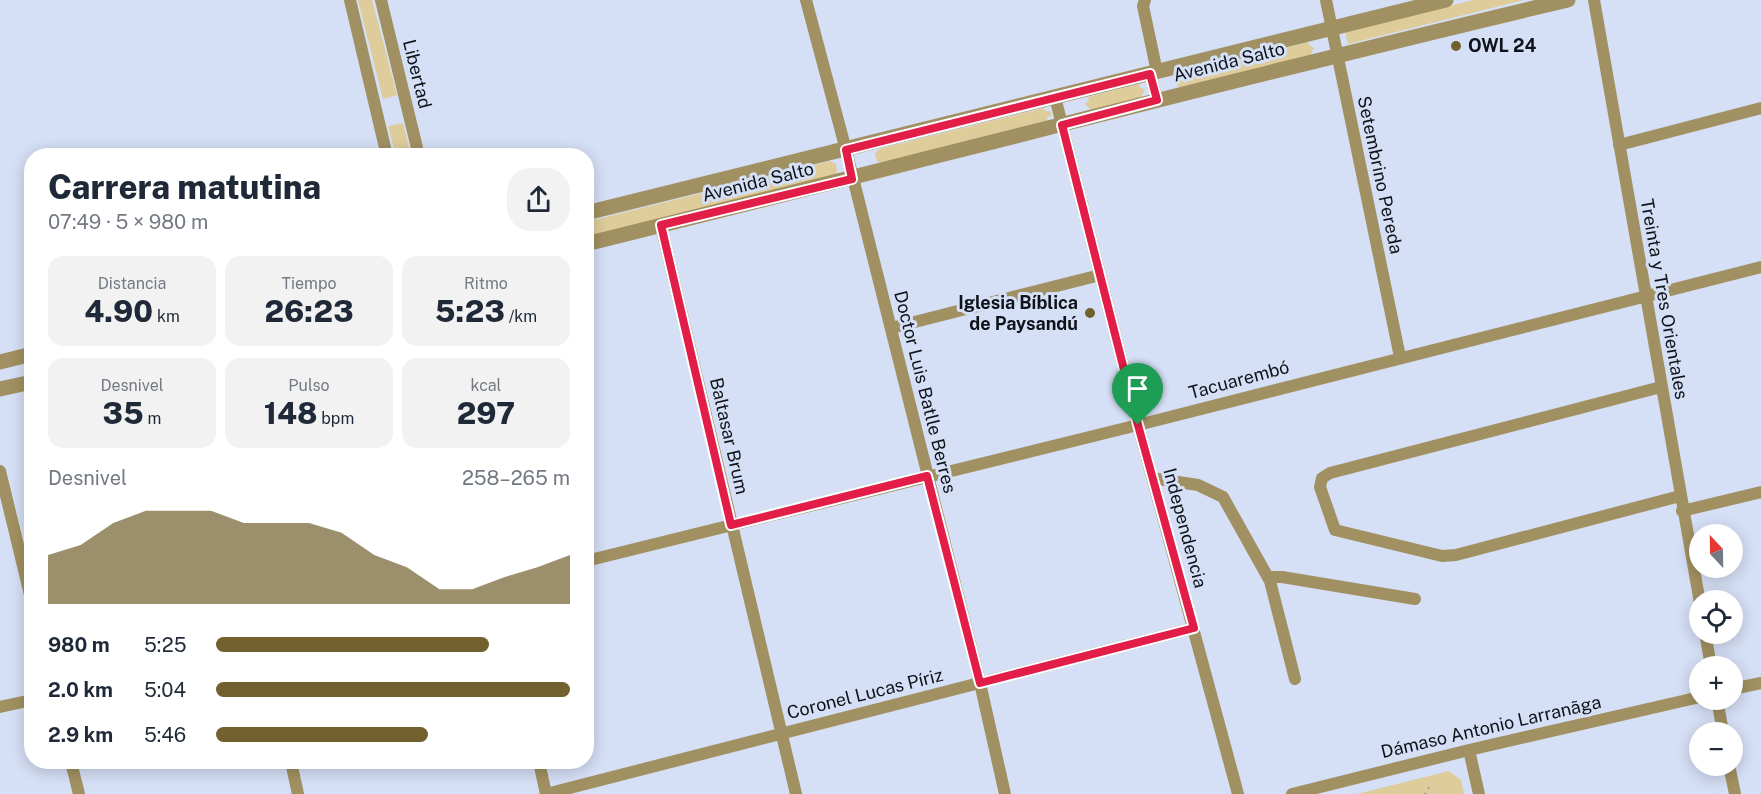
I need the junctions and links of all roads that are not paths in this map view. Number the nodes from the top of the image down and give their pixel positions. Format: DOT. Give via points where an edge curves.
graph roads {
  1 [pos="350,0"];
  2 [pos="381,0"];
  3 [pos="806,0"];
  4 [pos="1145,0"];
  5 [pos="1326,0"];
  6 [pos="1446,0"];
  7 [pos="1568,0"];
  8 [pos="1594,0"];
  9 [pos="1332,28"];
  10 [pos="1337,54"];
  11 [pos="1154,73"];
  12 [pos="1055,97"];
  13 [pos="1157,100"];
  14 [pos="1761,108"];
  15 [pos="1062,125"];
  16 [pos="1619,145"];
  17 [pos="385,148"];
  18 [pos="417,148"];
  19 [pos="846,150"];
  20 [pos="852,179"];
  21 [pos="594,211"];
  22 [pos="661,225"];
  23 [pos="594,242"];
  24 [pos="1761,267"];
  25 [pos="1100,275"];
  26 [pos="1645,295"];
  27 [pos="891,328"];
  28 [pos="24,356"];
  29 [pos="1400,357"];
  30 [pos="0,362"];
  31 [pos="24,384"];
  32 [pos="1661,387"];
  33 [pos="0,389"];
  34 [pos="1138,425"];
  35 [pos="0,471"];
  36 [pos="927,476"];
  37 [pos="1152,477"];
  38 [pos="1761,492"];
  39 [pos="1680,496"];
  40 [pos="1682,511"];
  41 [pos="731,525"];
  42 [pos="594,559"];
  43 [pos="24,570"];
  44 [pos="1268,577"];
  45 [pos="1697,590"];
  46 [pos="1415,599"];
  47 [pos="1194,628"];
  48 [pos="1295,680"];
  49 [pos="980,683"];
  50 [pos="1761,683"];
  51 [pos="1743,687"];
  52 [pos="1689,700"];
  53 [pos="24,702"];
  54 [pos="0,708"];
  55 [pos="782,734"];
  56 [pos="1469,750"];
  57 [pos="73,769"];
  58 [pos="293,769"];
  59 [pos="541,769"];
  60 [pos="1731,776"];
  61 [pos="79,794"];
  62 [pos="298,794"];
  63 [pos="546,794"];
  64 [pos="796,794"];
  65 [pos="1005,794"];
  66 [pos="1238,794"];
  67 [pos="1292,794"];
  68 [pos="1479,794"];
  69 [pos="1735,794"];
  1 -- 17 [label="street"];
  2 -- 18 [label="street, Libertad"];
  3 -- 19 [label="street, Doctor Luis Batlle Berres"];
  4 -- 11 [label="street"];
  5 -- 9 [label="street, Setembrino Pereda"];
  6 -- 9 [label="street, Avenida Salto"];
  7 -- 10 [label="street, Avenida Salto"];
  8 -- 16 [label="street, Treinta y Tres Orientales"];
  9 -- 10 [label="street, Setembrino Pereda"];
  9 -- 11 [label="street, Avenida Salto"];
  10 -- 13 [label="street, Avenida Salto"];
  10 -- 29 [label="street, Setembrino Pereda"];
  11 -- 12 [label="street, Avenida Salto"];
  11 -- 13 [label="street"];
  12 -- 15 [label="street, Independencia"];
  12 -- 19 [label="street, Avenida Salto"];
  13 -- 15 [label="street, Avenida Salto"];
  14 -- 16 [label="street"];
  15 -- 20 [label="street, Avenida Salto"];
  15 -- 25 [label="street, Independencia"];
  16 -- 26 [label="street, Treinta y Tres Orientales"];
  19 -- 20 [label="street, Doctor Luis Batlle Berres"];
  19 -- 21 [label="street, Avenida Salto"];
  20 -- 22 [label="street, Avenida Salto"];
  20 -- 27 [label="street, Doctor Luis Batlle Berres"];
  22 -- 23 [label="street, Avenida Salto"];
  22 -- 41 [label="street, Baltasar Brum"];
  24 -- 26 [label="street, Tacuarembó"];
  25 -- 27 [label="street"];
  25 -- 34 [label="street, Independencia"];
  26 -- 29 [label="street, Tacuarembó"];
  26 -- 32 [label="street, Treinta y Tres Orientales"];
  27 -- 36 [label="street, Doctor Luis Batlle Berres"];
  28 -- 30 [label="street"];
  29 -- 34 [label="street, Tacuarembó"];
  31 -- 33 [label="street"];
  32 -- 39 [label="street, Treinta y Tres Orientales"];
  32 -- 39 [label="street" via="1329,473 1322,478 1320,487 1335,530 1442,556"];
  34 -- 36 [label="street, Tacuarembó"];
  34 -- 37 [label="street, Independencia"];
  35 -- 43 [label="street"];
  36 -- 41 [label="street, Tacuarembó"];
  36 -- 49 [label="street, Doctor Luis Batlle Berres"];
  37 -- 44 [label="street" via="1198,485 1223,497"];
  37 -- 47 [label="street, Independencia"];
  38 -- 40 [label="street"];
  39 -- 40 [label="street, Treinta y Tres Orientales"];
  40 -- 45 [label="street, Treinta y Tres Orientales"];
  41 -- 42 [label="street, Tacuarembó"];
  41 -- 55 [label="street, Baltasar Brum"];
  44 -- 46 [label="street"];
  44 -- 48 [label="street"];
  47 -- 49 [label="street, Coronel Lucas Píriz"];
  47 -- 66 [label="street, Independencia"];
  49 -- 55 [label="street, Coronel Lucas Píriz"];
  49 -- 65 [label="street, Doctor Luis Batlle Berres"];
  50 -- 51 [label="street"];
  52 -- 56 [label="street, Dámaso Antonio Larranãga"];
  53 -- 54 [label="street"];
  55 -- 63 [label="street, Coronel Lucas Píriz"];
  55 -- 64 [label="street, Baltasar Brum"];
  56 -- 67 [label="street, Dámaso Antonio Larranãga"];
  56 -- 68 [label="street"];
  57 -- 61 [label="street"];
  58 -- 62 [label="street"];
  59 -- 63 [label="street"];
  60 -- 69 [label="street"];
}
